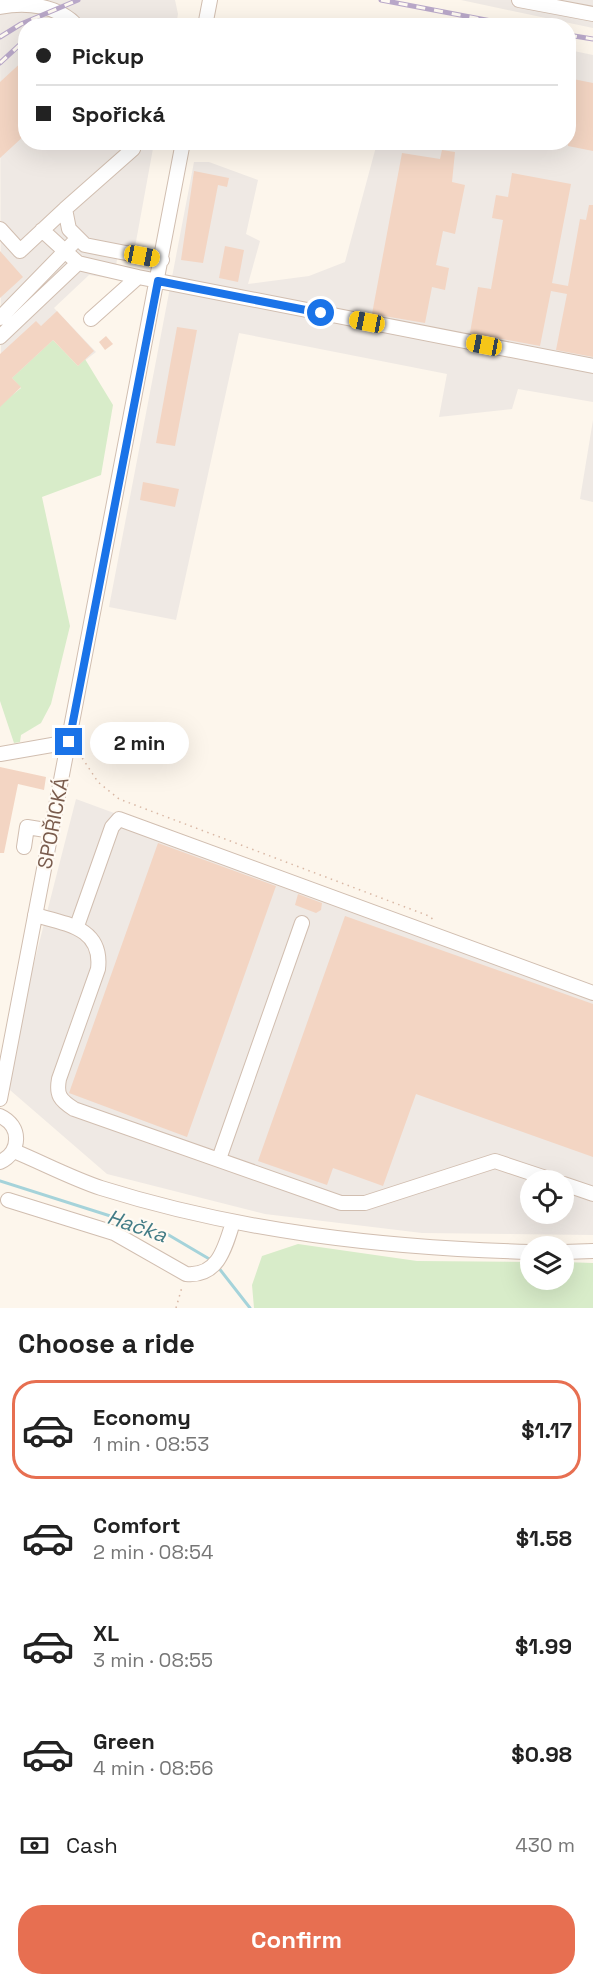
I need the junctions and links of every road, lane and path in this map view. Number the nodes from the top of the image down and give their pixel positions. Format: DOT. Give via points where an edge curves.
graph roads {
  1 [pos="210,0"];
  2 [pos="519,0"];
  3 [pos="0,7"];
  4 [pos="593,14"];
  5 [pos="68,18"];
  6 [pos="207,18"];
  7 [pos="131,150"];
  8 [pos="182,150"];
  9 [pos="65,209"];
  10 [pos="0,229"];
  11 [pos="42,230"];
  12 [pos="77,239"];
  13 [pos="65,251"];
  14 [pos="162,260"];
  15 [pos="78,263"];
  16 [pos="138,277"];
  17 [pos="158,281"];
  18 [pos="0,318"];
  19 [pos="91,320"];
  20 [pos="0,337"];
  21 [pos="593,366"];
  22 [pos="69,742"];
  23 [pos="0,754"];
  24 [pos="51,831"];
  25 [pos="24,847"];
  26 [pos="36,915"];
  27 [pos="302,923"];
  28 [pos="437,924"];
  29 [pos="77,926"];
  30 [pos="593,993"];
  31 [pos="0,1099"];
  32 [pos="0,1116"];
  33 [pos="14,1151"];
  34 [pos="219,1159"];
  35 [pos="0,1162"];
  36 [pos="522,1170"];
  37 [pos="574,1188"];
  38 [pos="593,1194"];
  39 [pos="8,1200"];
  40 [pos="233,1222"];
  41 [pos="593,1251"];
  42 [pos="520,1252"];
  43 [pos="574,1252"];
  44 [pos="186,1274"];
  45 [pos="176,1308"];
  1 -- 6 [label="street"];
  2 -- 4 [label="street"];
  3 -- 5 [label="street" via="51,8"];
  7 -- 9 [label="street"];
  8 -- 14 [label="street, SPOŘICKÁ"];
  9 -- 11 [label="street"];
  9 -- 12 [label="street" via="69,229"];
  10 -- 11 [label="street" via="20,251"];
  11 -- 13 [label="street"];
  12 -- 13 [label="street"];
  12 -- 14 [label="street" via="86,245"];
  13 -- 15 [label="street"];
  13 -- 18 [label="street"];
  14 -- 17 [label="street, SPOŘICKÁ"];
  15 -- 16 [label="street"];
  15 -- 20 [label="street"];
  16 -- 17 [label="street"];
  16 -- 19 [label="street"];
  17 -- 21 [label="street"];
  17 -- 22 [label="street, SPOŘICKÁ"];
  22 -- 23 [label="street"];
  22 -- 24 [label="street, SPOŘICKÁ"];
  22 -- 28 [label="path" via="99,782 119,799 429,916"];
  24 -- 25 [label="street" via="27,827"];
  24 -- 26 [label="street, SPOŘICKÁ"];
  26 -- 29 [label="street"];
  26 -- 31 [label="street, SPOŘICKÁ"];
  27 -- 34 [label="street"];
  29 -- 30 [label="street" via="112,827 119,819"];
  29 -- 34 [label="street" via="93,940 100,955 58,1079 57,1093 62,1102"];
  32 -- 33 [label="street" via="16,1131"];
  33 -- 35 [label="street"];
  33 -- 40 [label="street" via="101,1188"];
  34 -- 36 [label="street" via="341,1203 365,1203 495,1161"];
  37 -- 38 [label="street"];
  39 -- 44 [label="street" via="114,1233"];
  40 -- 42 [label="street" via="372,1243"];
  40 -- 44 [label="street" via="223,1255 208,1272"];
  41 -- 43 [label="street"];
  44 -- 45 [label="path"];
}
